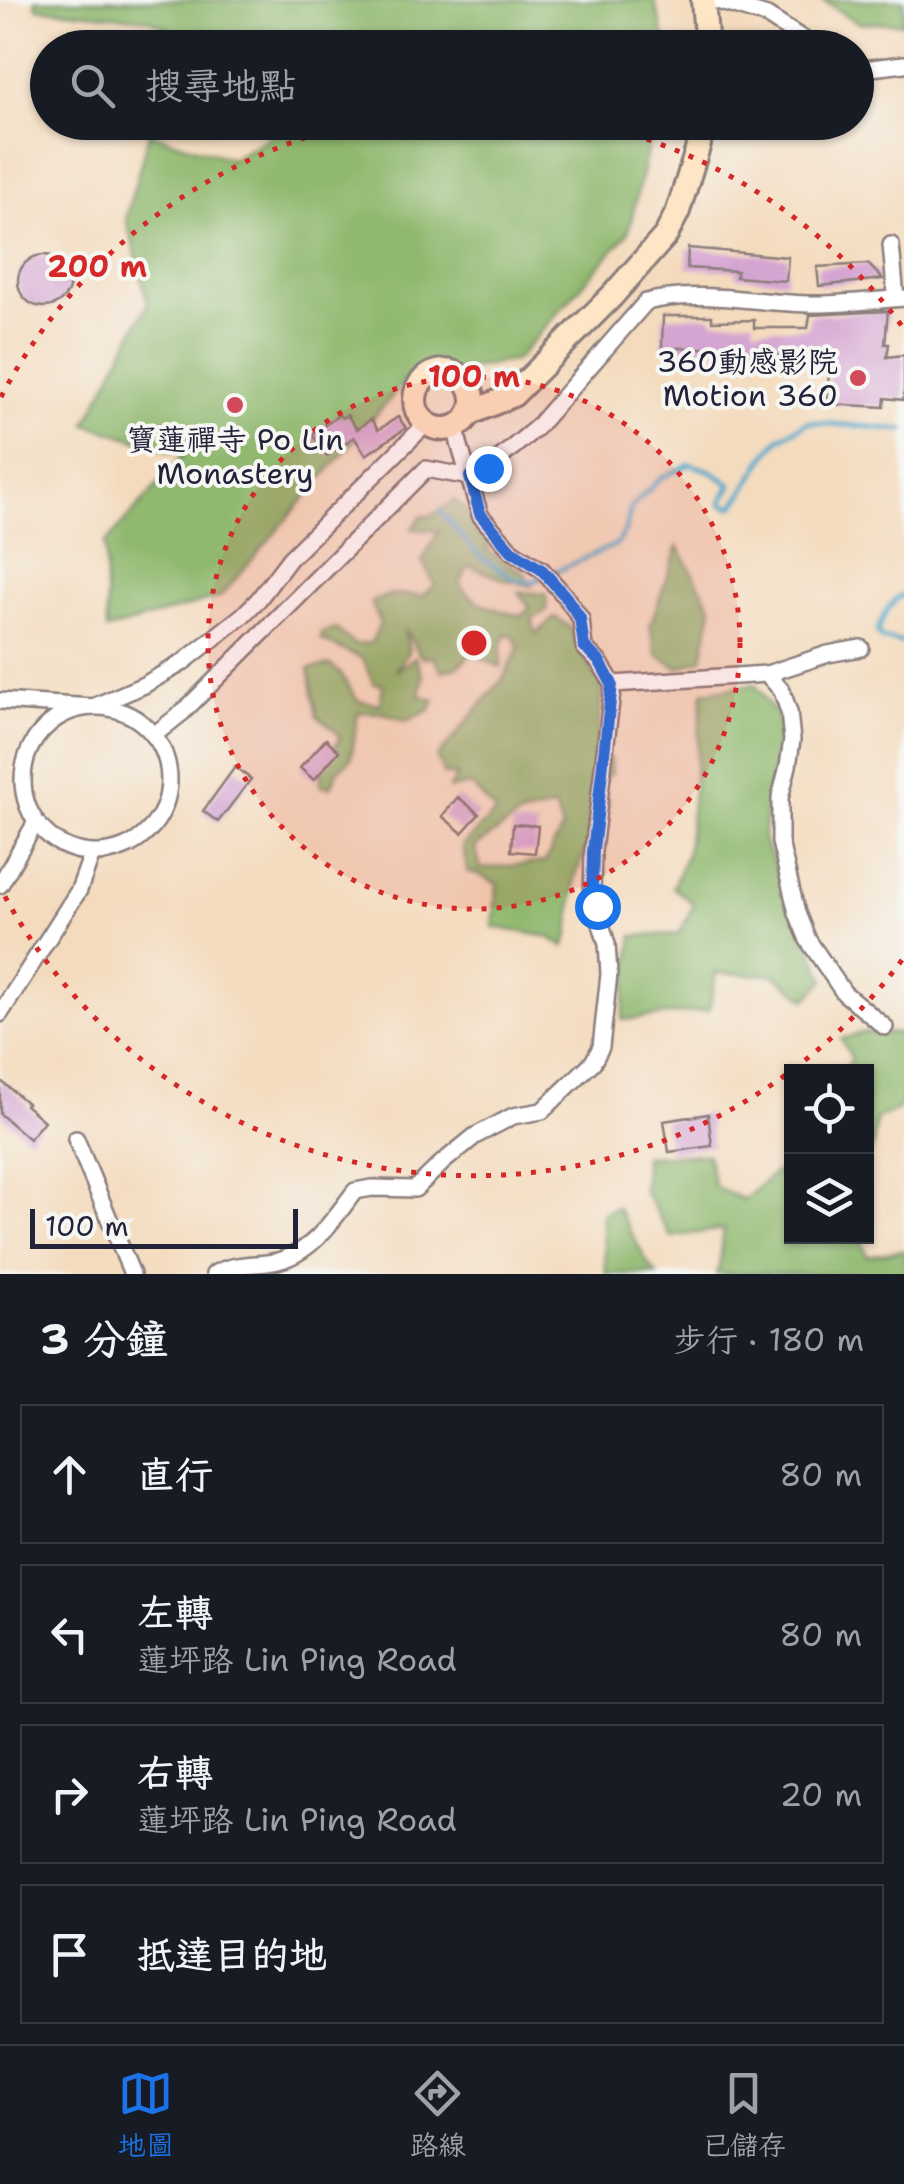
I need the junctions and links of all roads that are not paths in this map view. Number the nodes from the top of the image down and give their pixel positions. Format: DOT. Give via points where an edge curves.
graph roads {
  1 [pos="704,0"];
  2 [pos="714,0"];
  3 [pos="706,30"];
  4 [pos="789,30"];
  5 [pos="904,64"];
  6 [pos="874,68"];
  7 [pos="700,140"];
  8 [pos="891,245"];
  9 [pos="900,298"];
  10 [pos="470,387"];
  11 [pos="512,395"];
  12 [pos="463,420"];
  13 [pos="427,424"];
  14 [pos="470,477"];
  15 [pos="861,648"];
  16 [pos="766,674"];
  17 [pos="612,684"];
  18 [pos="0,702"];
  19 [pos="93,706"];
  20 [pos="154,735"];
  21 [pos="36,822"];
  22 [pos="92,854"];
  23 [pos="0,885"];
  24 [pos="0,1014"];
  25 [pos="885,1027"];
  26 [pos="76,1139"];
  27 [pos="132,1274"];
  28 [pos="214,1274"];
  1 -- 3 [label="main road"];
  2 -- 4 [label="street" via="768,16"];
  5 -- 6 [label="street"];
  7 -- 11 [label="main road" via="666,235"];
  8 -- 9 [label="street"];
  9 -- 14 [label="street" via="646,302 536,428"];
  10 -- 11 [label="main road"];
  10 -- 12 [label="main road" via="473,401"];
  10 -- 13 [label="main road" via="447,371 426,377 415,397"];
  11 -- 12 [label="main road"];
  12 -- 13 [label="main road" via="441,429"];
  12 -- 14 [label="street"];
  13 -- 19 [label="street" via="223,633 144,685"];
  14 -- 17 [label="street" via="480,514 556,586 580,618 584,646"];
  14 -- 20 [label="street" via="426,469"];
  15 -- 16 [label="street"];
  16 -- 17 [label="street"];
  16 -- 25 [label="street" via="789,712 780,842 797,914 844,992"];
  17 -- 28 [label="street" via="593,851 592,894 609,974 594,1062 542,1111 514,1116 475,1136 416,1188 355,1191 313,1244 291,1258"];
  18 -- 19 [label="street"];
  19 -- 20 [label="street" via="138,719"];
  19 -- 21 [label="street" via="51,722 26,758 22,780"];
  20 -- 22 [label="street" via="169,773 161,814 132,844"];
  21 -- 22 [label="street" via="70,849"];
  21 -- 23 [label="street"];
  22 -- 24 [label="street" via="79,890"];
  26 -- 27 [label="street"];
}
